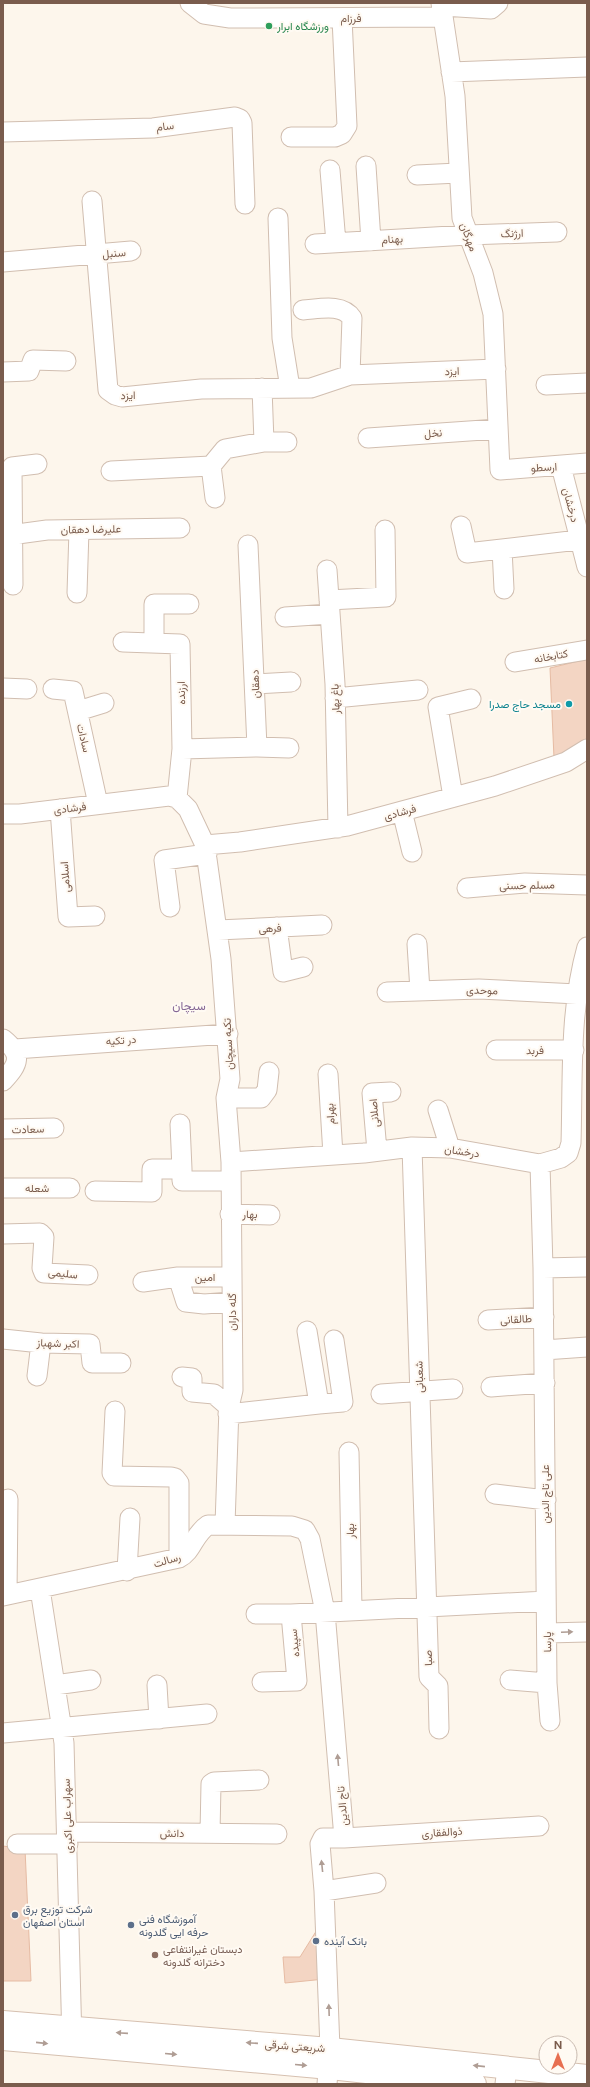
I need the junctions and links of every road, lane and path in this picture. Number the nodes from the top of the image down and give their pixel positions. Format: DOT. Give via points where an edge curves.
graph roads {
  1 [pos="190,3"];
  2 [pos="498,3"];
  3 [pos="442,9"];
  4 [pos="342,18"];
  5 [pos="587,67"];
  6 [pos="451,72"];
  7 [pos="3,132"];
  8 [pos="291,137"];
  9 [pos="366,166"];
  10 [pos="330,170"];
  11 [pos="458,173"];
  12 [pos="417,175"];
  13 [pos="92,201"];
  14 [pos="245,204"];
  15 [pos="278,218"];
  16 [pos="557,232"];
  17 [pos="468,235"];
  18 [pos="371,241"];
  19 [pos="336,243"];
  20 [pos="315,244"];
  21 [pos="131,251"];
  22 [pos="96,254"];
  23 [pos="3,262"];
  24 [pos="303,310"];
  25 [pos="66,361"];
  26 [pos="496,369"];
  27 [pos="3,372"];
  28 [pos="587,373"];
  29 [pos="350,374"];
  30 [pos="587,383"];
  31 [pos="546,384"];
  32 [pos="262,388"];
  33 [pos="290,388"];
  34 [pos="587,390"];
  35 [pos="498,429"];
  36 [pos="368,438"];
  37 [pos="264,442"];
  38 [pos="287,442"];
  39 [pos="587,463"];
  40 [pos="37,464"];
  41 [pos="211,466"];
  42 [pos="561,466"];
  43 [pos="500,470"];
  44 [pos="111,471"];
  45 [pos="215,498"];
  46 [pos="461,526"];
  47 [pos="180,528"];
  48 [pos="79,530"];
  49 [pos="385,530"];
  50 [pos="8,535"];
  51 [pos="584,539"];
  52 [pos="248,544"];
  53 [pos="502,549"];
  54 [pos="587,567"];
  55 [pos="327,570"];
  56 [pos="13,585"];
  57 [pos="504,589"];
  58 [pos="77,593"];
  59 [pos="189,604"];
  60 [pos="330,607"];
  61 [pos="285,617"];
  62 [pos="123,642"];
  63 [pos="154,643"];
  64 [pos="587,650"];
  65 [pos="515,662"];
  66 [pos="291,682"];
  67 [pos="255,684"];
  68 [pos="3,688"];
  69 [pos="27,690"];
  70 [pos="53,690"];
  71 [pos="418,690"];
  72 [pos="335,698"];
  73 [pos="471,699"];
  74 [pos="104,703"];
  75 [pos="78,711"];
  76 [pos="257,747"];
  77 [pos="289,748"];
  78 [pos="182,749"];
  79 [pos="587,749"];
  80 [pos="177,798"];
  81 [pos="453,798"];
  82 [pos="98,804"];
  83 [pos="60,809"];
  84 [pos="402,811"];
  85 [pos="3,814"];
  86 [pos="338,828"];
  87 [pos="206,850"];
  88 [pos="412,852"];
  89 [pos="587,885"];
  90 [pos="467,888"];
  91 [pos="170,907"];
  92 [pos="95,916"];
  93 [pos="322,925"];
  94 [pos="277,928"];
  95 [pos="218,930"];
  96 [pos="417,944"];
  97 [pos="587,947"];
  98 [pos="303,968"];
  99 [pos="420,991"];
  100 [pos="387,992"];
  101 [pos="577,994"];
  102 [pos="580,1032"];
  103 [pos="228,1034"];
  104 [pos="9,1044"];
  105 [pos="496,1050"];
  106 [pos="574,1050"];
  107 [pos="269,1072"];
  108 [pos="328,1074"];
  109 [pos="3,1081"];
  110 [pos="391,1092"];
  111 [pos="226,1098"];
  112 [pos="438,1110"];
  113 [pos="180,1124"];
  114 [pos="54,1128"];
  115 [pos="3,1129"];
  116 [pos="412,1147"];
  117 [pos="450,1148"];
  118 [pos="377,1151"];
  119 [pos="333,1155"];
  120 [pos="231,1162"];
  121 [pos="540,1164"];
  122 [pos="182,1169"];
  123 [pos="231,1181"];
  124 [pos="3,1188"];
  125 [pos="70,1188"];
  126 [pos="95,1191"];
  127 [pos="230,1214"];
  128 [pos="270,1215"];
  129 [pos="3,1234"];
  130 [pos="587,1267"];
  131 [pos="543,1268"];
  132 [pos="88,1275"];
  133 [pos="232,1276"];
  134 [pos="178,1277"];
  135 [pos="143,1282"];
  136 [pos="232,1302"];
  137 [pos="544,1317"];
  138 [pos="488,1320"];
  139 [pos="306,1331"];
  140 [pos="3,1340"];
  141 [pos="334,1340"];
  142 [pos="41,1343"];
  143 [pos="587,1347"];
  144 [pos="544,1350"];
  145 [pos="121,1364"];
  146 [pos="37,1376"];
  147 [pos="182,1377"];
  148 [pos="545,1383"];
  149 [pos="491,1386"];
  150 [pos="453,1389"];
  151 [pos="419,1391"];
  152 [pos="382,1394"];
  153 [pos="320,1404"];
  154 [pos="228,1410"];
  155 [pos="116,1411"];
  156 [pos="349,1452"];
  157 [pos="495,1494"];
  158 [pos="8,1499"];
  159 [pos="546,1500"];
  160 [pos="130,1518"];
  161 [pos="224,1525"];
  162 [pos="179,1558"];
  163 [pos="127,1571"];
  164 [pos="40,1589"];
  165 [pos="5,1595"];
  166 [pos="546,1601"];
  167 [pos="426,1607"];
  168 [pos="352,1610"];
  169 [pos="325,1612"];
  170 [pos="256,1614"];
  171 [pos="291,1614"];
  172 [pos="587,1632"];
  173 [pos="547,1633"];
  174 [pos="91,1680"];
  175 [pos="510,1680"];
  176 [pos="262,1682"];
  177 [pos="547,1682"];
  178 [pos="55,1685"];
  179 [pos="157,1685"];
  180 [pos="207,1714"];
  181 [pos="159,1719"];
  182 [pos="550,1721"];
  183 [pos="62,1728"];
  184 [pos="439,1730"];
  185 [pos="3,1734"];
  186 [pos="259,1780"];
  187 [pos="539,1826"];
  188 [pos="210,1833"];
  189 [pos="277,1834"];
  190 [pos="67,1838"];
  191 [pos="344,1838"];
  192 [pos="17,1844"];
  193 [pos="376,1883"];
  194 [pos="324,1890"];
  195 [pos="3,2022"];
  196 [pos="72,2037"];
  197 [pos="3,2039"];
  198 [pos="329,2067"];
  199 [pos="422,2074"];
  200 [pos="506,2076"];
  201 [pos="587,2076"];
  202 [pos="475,2084"];
  1 -- 4 [label="street, فرزام" via="204,14 230,18"];
  2 -- 3 [label="street, فرزام" via="491,8"];
  3 -- 4 [label="street, فرزام"];
  3 -- 6 [label="street, مهرگان"];
  4 -- 8 [label="street" via="347,126 342,134 335,137"];
  5 -- 6 [label="street"];
  6 -- 11 [label="street, مهرگان" via="455,96"];
  7 -- 14 [label="street, سام" via="153,128 240,118"];
  9 -- 18 [label="street"];
  10 -- 19 [label="street"];
  11 -- 12 [label="street"];
  11 -- 17 [label="street, مهرگان" via="462,218"];
  13 -- 22 [label="street"];
  15 -- 33 [label="street" via="282,338"];
  16 -- 17 [label="street, ارژنگ"];
  17 -- 18 [label="street, بهنام"];
  17 -- 26 [label="street, مهرگان" via="483,273 493,314"];
  18 -- 19 [label="street, بهنام"];
  19 -- 20 [label="street, بهنام"];
  21 -- 22 [label="street, سنبل"];
  22 -- 23 [label="street, سنبل"];
  22 -- 32 [label="street, ایزد" via="108,390 122,397 200,389"];
  24 -- 29 [label="street" via="340,308 348,312 352,318"];
  25 -- 27 [label="street" via="32,360 29,371"];
  26 -- 29 [label="street, ایزد"];
  26 -- 35 [label="street, مهرگان"];
  28 -- 30 [label="street"];
  29 -- 33 [label="street, ایزد" via="312,388"];
  30 -- 31 [label="street"];
  30 -- 34 [label="street"];
  32 -- 33 [label="street, ایزد"];
  32 -- 37 [label="street"];
  35 -- 36 [label="street, نخل"];
  35 -- 43 [label="street, مهرگان"];
  37 -- 38 [label="street"];
  37 -- 41 [label="street" via="224,449"];
  39 -- 42 [label="street, ارسطو"];
  40 -- 50 [label="street" via="12,467"];
  41 -- 44 [label="street"];
  41 -- 45 [label="street"];
  42 -- 43 [label="street, ارسطو"];
  42 -- 51 [label="street, درخشان"];
  46 -- 53 [label="street" via="467,553"];
  47 -- 48 [label="street, علیرضا دهقان"];
  48 -- 50 [label="street, علیرضا دهقان" via="47,530"];
  48 -- 58 [label="street"];
  49 -- 60 [label="street" via="386,597"];
  50 -- 56 [label="street"];
  51 -- 53 [label="street"];
  51 -- 54 [label="street, درخشان"];
  52 -- 67 [label="street, دهقان"];
  53 -- 57 [label="street"];
  55 -- 60 [label="street, باغ بهار"];
  59 -- 63 [label="street" via="154,604"];
  60 -- 61 [label="street"];
  60 -- 72 [label="street, باغ بهار"];
  62 -- 63 [label="street, ارزنده"];
  63 -- 78 [label="street, ارزنده" via="180,644"];
  64 -- 65 [label="street, کتابخانه"];
  66 -- 67 [label="street"];
  67 -- 76 [label="street, دهقان"];
  68 -- 69 [label="street"];
  70 -- 75 [label="street, سادات" via="73,691"];
  71 -- 72 [label="street"];
  72 -- 86 [label="street, باغ بهار"];
  73 -- 81 [label="street" via="438,707"];
  74 -- 75 [label="street"];
  75 -- 82 [label="street, سادات"];
  76 -- 77 [label="street"];
  76 -- 78 [label="street"];
  78 -- 80 [label="street, ارزنده"];
  79 -- 81 [label="street, فرشادی" via="566,762"];
  80 -- 82 [label="street, فرشادی" via="169,796"];
  80 -- 87 [label="street" via="188,809"];
  81 -- 84 [label="street, فرشادی"];
  82 -- 83 [label="street, فرشادی"];
  83 -- 85 [label="street, فرشادی"];
  83 -- 92 [label="street, اسلامی" via="68,917"];
  84 -- 86 [label="street, فرشادی"];
  84 -- 88 [label="street"];
  86 -- 87 [label="street, فرشادی" via="240,842"];
  87 -- 91 [label="street, فرشادی" via="164,860"];
  87 -- 95 [label="street"];
  89 -- 90 [label="street, مسلم حسنی" via="525,883"];
  93 -- 94 [label="street, فرهی"];
  94 -- 95 [label="street, فرهی"];
  94 -- 98 [label="street" via="284,972"];
  95 -- 103 [label="street, تکیه سیچان"];
  96 -- 99 [label="street"];
  97 -- 101 [label="street, درخشان" via="579,974"];
  99 -- 100 [label="street, موحدی"];
  99 -- 101 [label="street, موحدی" via="479,989"];
  101 -- 102 [label="street, درخشان"];
  102 -- 106 [label="street, درخشان"];
  103 -- 104 [label="street, در تکیه"];
  103 -- 111 [label="street, تکیه سیچان" via="230,1079"];
  104 -- 109 [label="street" via="17,1058 15,1068"];
  105 -- 106 [label="street, فربد"];
  106 -- 121 [label="street, درخشان" via="571,1143 568,1153 561,1158"];
  107 -- 111 [label="street" via="267,1090 261,1098"];
  108 -- 119 [label="street, بهرام"];
  110 -- 118 [label="street, اصلانی" via="372,1093"];
  111 -- 120 [label="street, گله داران"];
  112 -- 117 [label="street"];
  113 -- 122 [label="street"];
  114 -- 115 [label="street, سعادت"];
  116 -- 117 [label="street, درخشان"];
  116 -- 118 [label="street, درخشان"];
  116 -- 151 [label="street, شعبانی"];
  117 -- 121 [label="street, درخشان"];
  118 -- 119 [label="street, درخشان"];
  119 -- 120 [label="street, درخشان"];
  120 -- 123 [label="street, گله داران"];
  121 -- 131 [label="street, علی تاج الدین"];
  122 -- 123 [label="street" via="182,1181"];
  122 -- 126 [label="street" via="152,1169 152,1192"];
  123 -- 127 [label="street, گله داران"];
  124 -- 125 [label="street, شعله"];
  127 -- 128 [label="street, بهار"];
  127 -- 133 [label="street, گله داران"];
  129 -- 132 [label="street, سلیمی" via="40,1233 44,1236 44,1273"];
  130 -- 131 [label="street"];
  131 -- 137 [label="street, علی تاج الدین"];
  133 -- 134 [label="street, امین"];
  133 -- 136 [label="street, گله داران"];
  134 -- 135 [label="street, امین"];
  134 -- 136 [label="street" via="186,1302"];
  136 -- 154 [label="street, گله داران" via="233,1390"];
  137 -- 138 [label="street, طالقانی"];
  137 -- 144 [label="street, علی تاج الدین"];
  139 -- 153 [label="street"];
  140 -- 142 [label="street, اکبر شهباز"];
  141 -- 153 [label="street" via="343,1402"];
  142 -- 145 [label="street, اکبر شهباز" via="90,1344 92,1363"];
  142 -- 146 [label="street"];
  143 -- 144 [label="street"];
  144 -- 148 [label="street, علی تاج الدین"];
  147 -- 154 [label="street" via="192,1378 192,1392 214,1394"];
  148 -- 149 [label="street"];
  148 -- 159 [label="street, علی تاج الدین"];
  150 -- 151 [label="street"];
  151 -- 152 [label="street"];
  151 -- 167 [label="street, شعبانی"];
  153 -- 154 [label="street"];
  154 -- 161 [label="street, گله داران"];
  155 -- 162 [label="street" via="112,1473 114,1476 171,1477 179,1483"];
  156 -- 168 [label="street, بهار"];
  157 -- 159 [label="street"];
  158 -- 165 [label="street"];
  159 -- 166 [label="street, علی تاج الدین"];
  160 -- 163 [label="street"];
  161 -- 162 [label="street, رسالت" via="208,1525 200,1530 187,1552"];
  161 -- 169 [label="street, رسالت" via="292,1526 305,1530 310,1539"];
  162 -- 163 [label="street, رسالت"];
  163 -- 164 [label="street, رسالت"];
  164 -- 165 [label="street, رسالت"];
  164 -- 178 [label="street, سهراب علی اکبری"];
  166 -- 167 [label="street"];
  166 -- 173 [label="street, پارسا"];
  167 -- 168 [label="street"];
  167 -- 184 [label="street, صبا" via="429,1677 438,1686"];
  168 -- 169 [label="street"];
  169 -- 171 [label="street, سپیده"];
  191 -- 169 [label="street, تاج الدین, one-way"];
  170 -- 171 [label="street"];
  171 -- 176 [label="street, سپیده" via="297,1681"];
  173 -- 172 [label="street, one-way"];
  173 -- 177 [label="street, پارسا"];
  174 -- 178 [label="street"];
  175 -- 177 [label="street"];
  177 -- 182 [label="street, پارسا"];
  178 -- 183 [label="street, سهراب علی اکبری"];
  179 -- 181 [label="street"];
  180 -- 181 [label="street"];
  181 -- 183 [label="street"];
  183 -- 185 [label="street"];
  183 -- 190 [label="street, سهراب علی اکبری"];
  186 -- 188 [label="street" via="211,1784"];
  187 -- 191 [label="street, ذوالفقاری"];
  188 -- 189 [label="street, دانش"];
  188 -- 190 [label="street, دانش"];
  190 -- 192 [label="street, دانش"];
  190 -- 196 [label="street, سهراب علی اکبری"];
  194 -- 191 [label="street, تاج الدین, one-way" via="320,1840"];
  193 -- 194 [label="street"];
  198 -- 194 [label="street, تاج الدین, one-way"];
  195 -- 196 [label="main road, شریعتی شرقی"];
  197 -- 196 [label="main road, شریعتی شرقی, one-way"];
  196 -- 198 [label="main road, شریعتی شرقی"];
  198 -- 199 [label="main road, شریعتی شرقی"];
  200 -- 199 [label="main road, شریعتی شرقی, one-way"];
  199 -- 202 [label="main road, شریعتی شرقی"];
  200 -- 201 [label="main road, شریعتی شرقی"];
}
